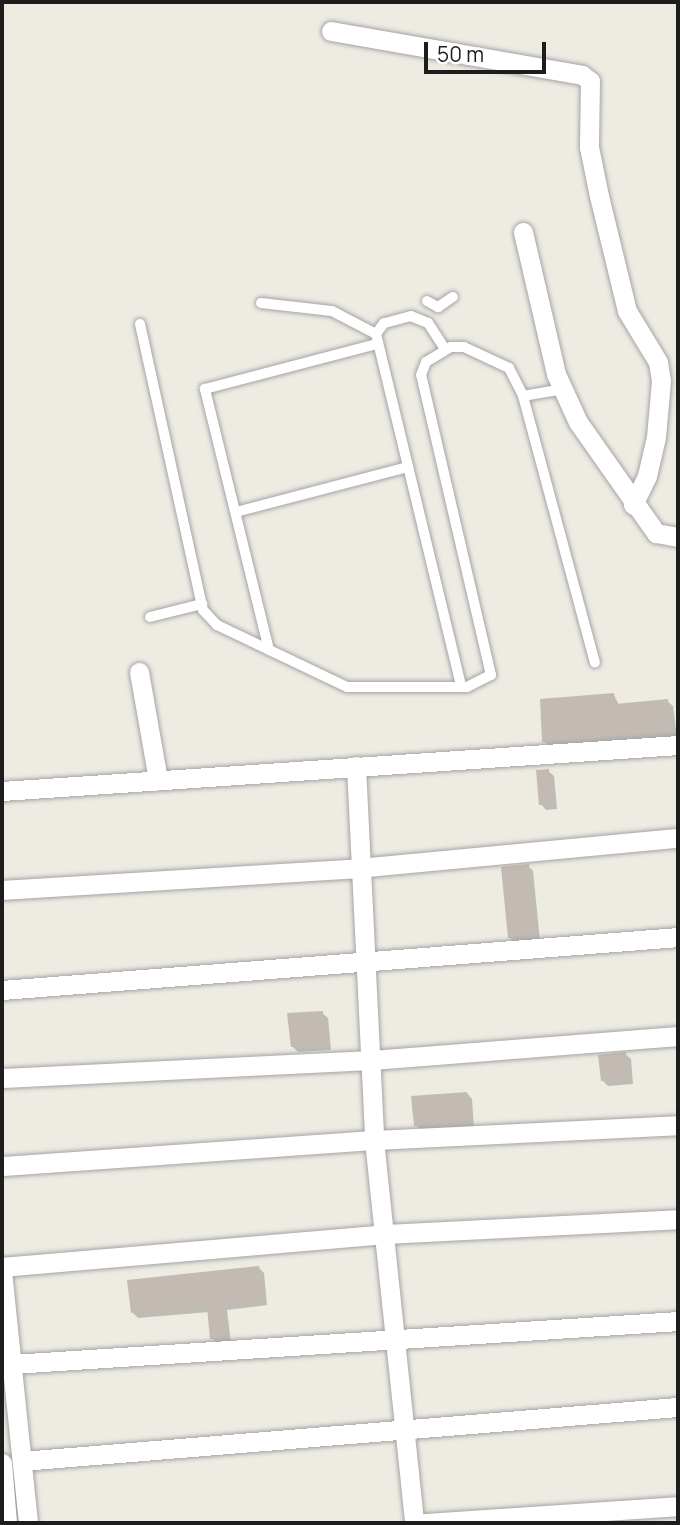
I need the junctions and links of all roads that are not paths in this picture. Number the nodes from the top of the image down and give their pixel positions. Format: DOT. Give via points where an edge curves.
graph roads {
  1 [pos="331,31"];
  2 [pos="523,232"];
  3 [pos="453,297"];
  4 [pos="427,301"];
  5 [pos="261,303"];
  6 [pos="438,307"];
  7 [pos="140,324"];
  8 [pos="433,329"];
  9 [pos="376,339"];
  10 [pos="445,349"];
  11 [pos="563,389"];
  12 [pos="523,396"];
  13 [pos="408,467"];
  14 [pos="633,505"];
  15 [pos="236,512"];
  16 [pos="678,537"];
  17 [pos="202,604"];
  18 [pos="150,617"];
  19 [pos="269,650"];
  20 [pos="595,662"];
  21 [pos="139,672"];
  22 [pos="461,685"];
  23 [pos="678,745"];
  24 [pos="356,765"];
  25 [pos="158,780"];
  26 [pos="2,791"];
  27 [pos="678,838"];
  28 [pos="358,868"];
  29 [pos="2,890"];
  30 [pos="678,937"];
  31 [pos="367,959"];
  32 [pos="2,990"];
  33 [pos="678,1036"];
  34 [pos="372,1060"];
  35 [pos="2,1078"];
  36 [pos="678,1125"];
  37 [pos="374,1140"];
  38 [pos="2,1166"];
  39 [pos="678,1219"];
  40 [pos="385,1234"];
  41 [pos="2,1269"];
  42 [pos="678,1321"];
  43 [pos="397,1339"];
  44 [pos="12,1364"];
  45 [pos="678,1408"];
  46 [pos="403,1427"];
  47 [pos="22,1461"];
  48 [pos="2,1464"];
  49 [pos="678,1506"];
  50 [pos="7,1523"];
  51 [pos="28,1523"];
  52 [pos="414,1523"];
  53 [pos="424,1523"];
  1 -- 14 [label="street" via="582,75 590,81 589,147 599,196 627,311 658,362 661,381 656,437 647,475"];
  2 -- 11 [label="street"];
  3 -- 6 [label="lane"];
  4 -- 6 [label="lane"];
  5 -- 9 [label="lane" via="332,312"];
  6 -- 8 [label="lane"];
  7 -- 17 [label="lane"];
  8 -- 9 [label="lane" via="411,316 384,323"];
  8 -- 10 [label="lane"];
  9 -- 13 [label="lane"];
  9 -- 15 [label="lane" via="205,389"];
  10 -- 12 [label="lane" via="464,347 509,368"];
  10 -- 22 [label="lane" via="426,362 421,375 491,675 482,683"];
  11 -- 12 [label="lane"];
  11 -- 14 [label="street" via="578,422"];
  12 -- 20 [label="lane"];
  13 -- 15 [label="lane"];
  13 -- 22 [label="lane"];
  14 -- 16 [label="street" via="656,533"];
  15 -- 19 [label="lane"];
  17 -- 18 [label="lane"];
  17 -- 19 [label="lane" via="209,620"];
  19 -- 22 [label="lane" via="347,687"];
  21 -- 25 [label="street"];
  23 -- 24 [label="street"];
  24 -- 25 [label="street"];
  24 -- 28 [label="street"];
  25 -- 26 [label="street"];
  27 -- 28 [label="street"];
  28 -- 29 [label="street"];
  28 -- 31 [label="street"];
  30 -- 31 [label="street"];
  31 -- 32 [label="street"];
  31 -- 34 [label="street"];
  33 -- 34 [label="street"];
  34 -- 35 [label="street"];
  34 -- 37 [label="street"];
  36 -- 37 [label="street"];
  37 -- 38 [label="street"];
  37 -- 40 [label="street"];
  39 -- 40 [label="street"];
  40 -- 41 [label="street"];
  40 -- 43 [label="street"];
  41 -- 44 [label="street"];
  42 -- 43 [label="street"];
  43 -- 44 [label="street"];
  43 -- 46 [label="street"];
  44 -- 47 [label="street"];
  45 -- 46 [label="street"];
  46 -- 47 [label="street"];
  46 -- 52 [label="street"];
  47 -- 51 [label="street"];
  48 -- 50 [label="street"];
  49 -- 53 [label="street"];
}
